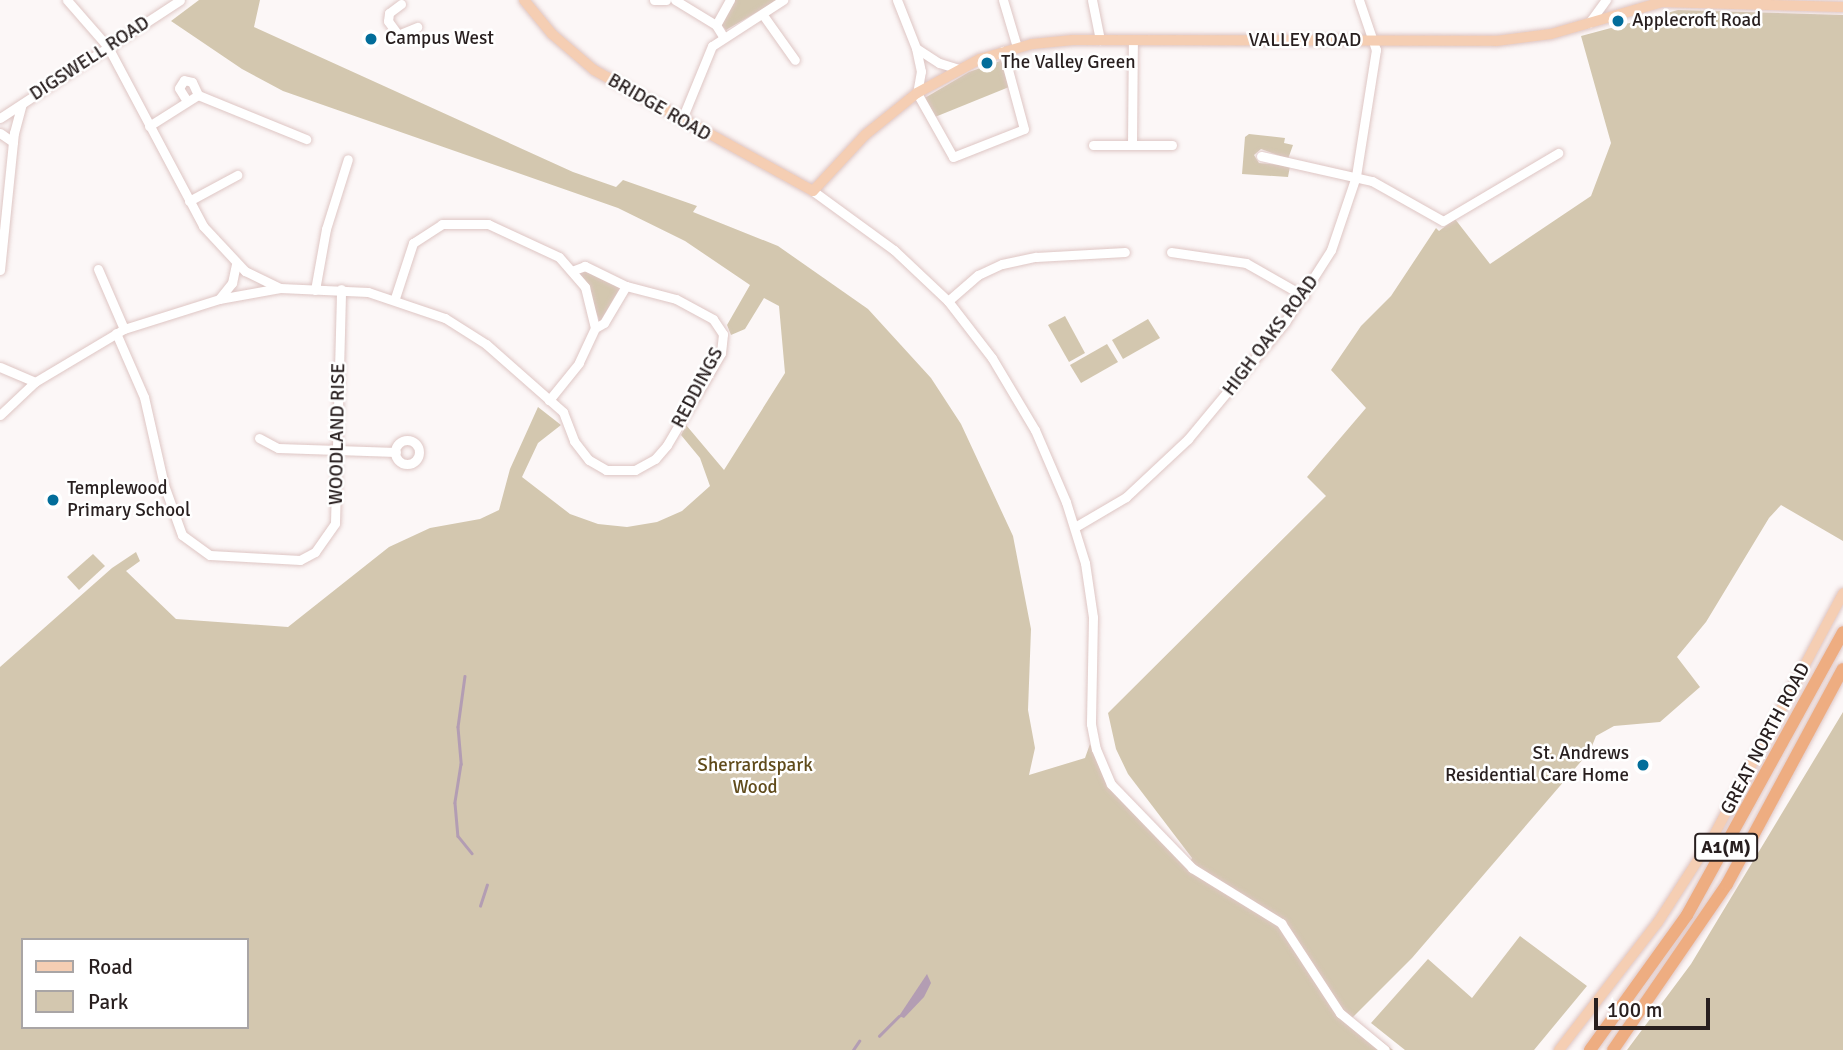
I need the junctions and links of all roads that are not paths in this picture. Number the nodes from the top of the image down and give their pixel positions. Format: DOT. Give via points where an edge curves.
graph roads {
  1 [pos="67,0"];
  2 [pos="180,0"];
  3 [pos="524,0"];
  4 [pos="653,0"];
  5 [pos="666,0"];
  6 [pos="675,0"];
  7 [pos="730,0"];
  8 [pos="783,0"];
  9 [pos="897,0"];
  10 [pos="1003,0"];
  11 [pos="1092,0"];
  12 [pos="1359,0"];
  13 [pos="1606,0"];
  14 [pos="1660,1"];
  15 [pos="401,4"];
  16 [pos="1843,7"];
  17 [pos="762,15"];
  18 [pos="1589,23"];
  19 [pos="716,25"];
  20 [pos="416,27"];
  21 [pos="723,36"];
  22 [pos="1100,40"];
  23 [pos="1133,40"];
  24 [pos="1375,41"];
  25 [pos="108,47"];
  26 [pos="1017,47"];
  27 [pos="916,48"];
  28 [pos="1003,51"];
  29 [pos="795,60"];
  30 [pos="960,68"];
  31 [pos="918,93"];
  32 [pos="198,95"];
  33 [pos="187,101"];
  34 [pos="22,103"];
  35 [pos="0,118"];
  36 [pos="682,119"];
  37 [pos="149,126"];
  38 [pos="0,133"];
  39 [pos="306,139"];
  40 [pos="13,142"];
  41 [pos="1093,145"];
  42 [pos="1132,145"];
  43 [pos="1172,145"];
  44 [pos="1558,153"];
  45 [pos="1261,156"];
  46 [pos="348,159"];
  47 [pos="237,175"];
  48 [pos="1356,176"];
  49 [pos="813,191"];
  50 [pos="189,201"];
  51 [pos="1125,252"];
  52 [pos="1171,252"];
  53 [pos="236,264"];
  54 [pos="98,269"];
  55 [pos="0,270"];
  56 [pos="574,270"];
  57 [pos="626,286"];
  58 [pos="281,288"];
  59 [pos="341,289"];
  60 [pos="315,290"];
  61 [pos="1304,296"];
  62 [pos="396,298"];
  63 [pos="219,299"];
  64 [pos="948,301"];
  65 [pos="595,328"];
  66 [pos="120,331"];
  67 [pos="0,367"];
  68 [pos="35,382"];
  69 [pos="549,400"];
  70 [pos="0,415"];
  71 [pos="260,438"];
  72 [pos="338,449"];
  73 [pos="396,452"];
  74 [pos="1075,527"];
  75 [pos="1843,593"];
  76 [pos="1843,632"];
  77 [pos="1843,669"];
  78 [pos="1843,679"];
  79 [pos="1831,691"];
  80 [pos="1385,1050"];
  81 [pos="1559,1050"];
  82 [pos="1590,1050"];
  83 [pos="1613,1050"];
  1 -- 25 [label="street"];
  2 -- 25 [label="street, DIGSWELL ROAD"];
  3 -- 36 [label="main road, BRIDGE ROAD" via="579,59"];
  4 -- 5 [label="street"];
  6 -- 19 [label="street"];
  7 -- 19 [label="street"];
  8 -- 17 [label="street"];
  9 -- 27 [label="street"];
  10 -- 26 [label="street"];
  11 -- 22 [label="street"];
  12 -- 24 [label="street"];
  13 -- 18 [label="street"];
  14 -- 16 [label="main road, VALLEY ROAD"];
  14 -- 18 [label="main road, VALLEY ROAD"];
  15 -- 20 [label="street" via="388,21 398,35"];
  17 -- 21 [label="street"];
  17 -- 29 [label="street"];
  18 -- 24 [label="main road, VALLEY ROAD" via="1526,39"];
  19 -- 21 [label="street"];
  21 -- 36 [label="street" via="707,52"];
  22 -- 23 [label="main road, VALLEY ROAD"];
  22 -- 26 [label="main road, VALLEY ROAD"];
  23 -- 24 [label="main road, VALLEY ROAD"];
  23 -- 42 [label="street"];
  24 -- 48 [label="street, HIGH OAKS ROAD"];
  25 -- 34 [label="street, DIGSWELL ROAD"];
  25 -- 37 [label="street"];
  26 -- 28 [label="main road, VALLEY ROAD"];
  27 -- 30 [label="street" via="932,60"];
  27 -- 31 [label="street"];
  28 -- 30 [label="main road, VALLEY ROAD"];
  28 -- 31 [label="street" via="1024,129 953,158"];
  30 -- 31 [label="main road, VALLEY ROAD"];
  31 -- 49 [label="main road, VALLEY ROAD" via="865,135"];
  32 -- 33 [label="street"];
  32 -- 33 [label="street" via="192,82 184,80 179,88"];
  32 -- 39 [label="street"];
  33 -- 37 [label="street"];
  34 -- 35 [label="street, DIGSWELL ROAD"];
  34 -- 40 [label="street"];
  36 -- 49 [label="main road, BRIDGE ROAD"];
  37 -- 50 [label="street"];
  38 -- 40 [label="street"];
  40 -- 55 [label="street"];
  41 -- 42 [label="street"];
  42 -- 43 [label="street"];
  44 -- 48 [label="street" via="1443,222 1398,193"];
  45 -- 48 [label="street"];
  46 -- 60 [label="street" via="326,229"];
  47 -- 50 [label="street"];
  48 -- 61 [label="street, HIGH OAKS ROAD" via="1340,227"];
  49 -- 64 [label="street" via="886,243"];
  50 -- 53 [label="street" via="213,240"];
  51 -- 64 [label="street" via="1036,257 1002,264 978,275"];
  52 -- 61 [label="street" via="1246,263"];
  53 -- 58 [label="street"];
  53 -- 63 [label="street" via="232,283"];
  54 -- 66 [label="street, WOODLAND RISE"];
  56 -- 57 [label="street, REDDINGS" via="585,266"];
  56 -- 62 [label="street" via="543,247 488,224 442,224 414,243"];
  56 -- 65 [label="street" via="589,298"];
  57 -- 65 [label="street" via="604,323"];
  57 -- 69 [label="street, REDDINGS" via="689,305 717,322 723,334 721,353 667,445 640,468 606,470 582,454 563,412"];
  58 -- 60 [label="street"];
  58 -- 63 [label="street"];
  59 -- 60 [label="street"];
  59 -- 62 [label="street"];
  59 -- 72 [label="street, WOODLAND RISE"];
  61 -- 74 [label="street, HIGH OAKS ROAD" via="1247,372 1188,439 1126,497"];
  62 -- 69 [label="street" via="467,330"];
  63 -- 66 [label="street"];
  64 -- 74 [label="street" via="992,358 1035,430"];
  65 -- 69 [label="street" via="579,363"];
  66 -- 68 [label="street"];
  66 -- 72 [label="street, WOODLAND RISE" via="144,397 178,529 200,551 288,561 309,556 335,523"];
  67 -- 68 [label="street"];
  68 -- 70 [label="street"];
  71 -- 72 [label="street" via="278,448"];
  72 -- 73 [label="street"];
  74 -- 80 [label="street" via="1093,617 1090,711 1096,749 1125,802 1206,879 1259,906 1281,923 1340,1013"];
  75 -- 81 [label="main road, GREAT NORTH ROAD" via="1714,835 1658,922"];
  76 -- 82 [label="highway, A1(M)" via="1687,915"];
  77 -- 79 [label="highway, A1(M)"];
  78 -- 79 [label="highway, A1(M)"];
  79 -- 83 [label="highway, A1(M)" via="1727,884"];
}
